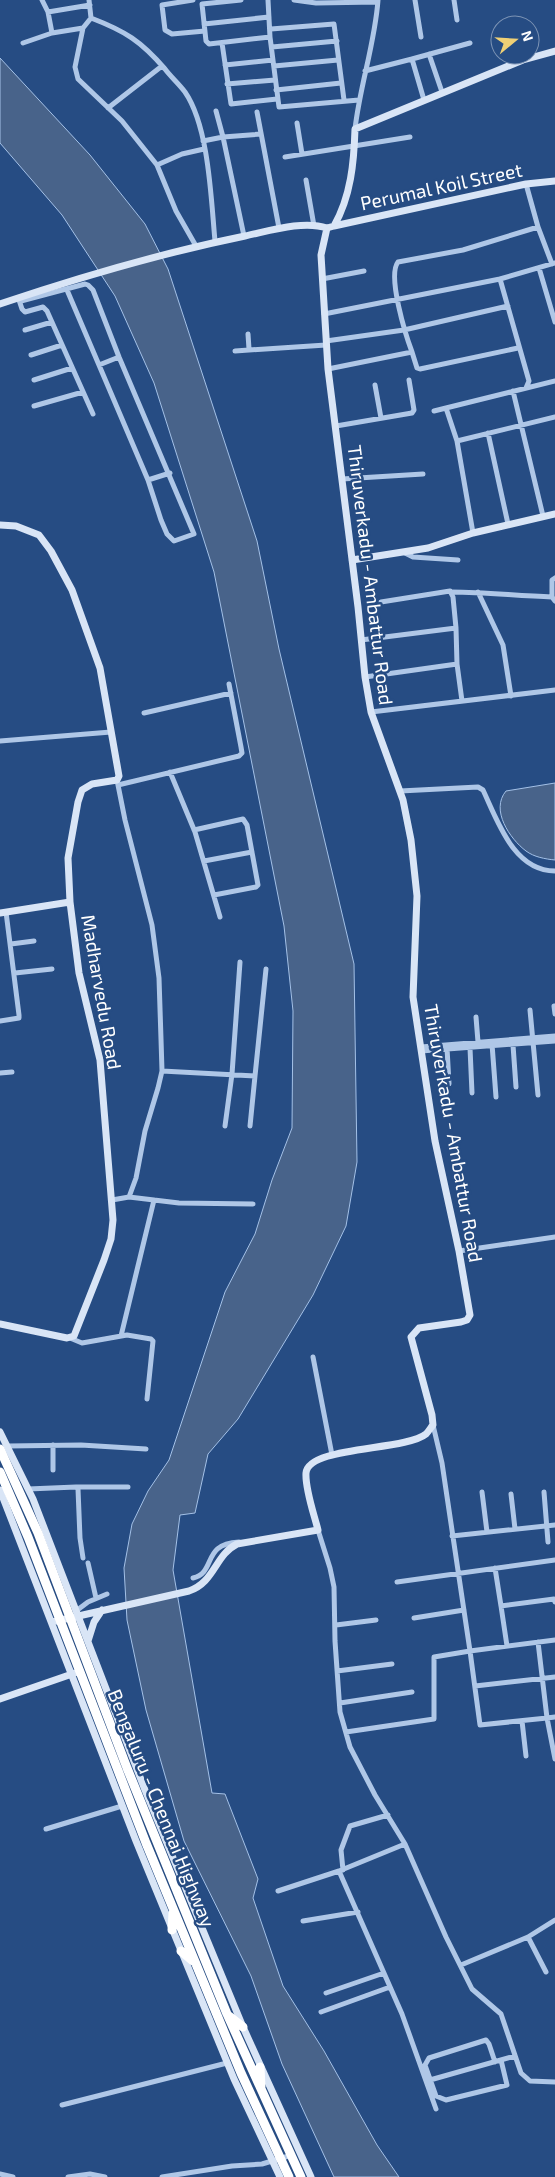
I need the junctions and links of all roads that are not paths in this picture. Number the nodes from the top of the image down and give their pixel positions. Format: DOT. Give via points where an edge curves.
graph roads {
  1 [pos="42,0"];
  2 [pos="192,0"];
  3 [pos="241,0"];
  4 [pos="268,0"];
  5 [pos="294,0"];
  6 [pos="415,0"];
  7 [pos="454,0"];
  8 [pos="378,1"];
  9 [pos="90,2"];
  10 [pos="202,2"];
  11 [pos="48,12"];
  12 [pos="269,17"];
  13 [pos="90,18"];
  14 [pos="457,20"];
  15 [pos="204,24"];
  16 [pos="83,28"];
  17 [pos="270,29"];
  18 [pos="205,31"];
  19 [pos="52,34"];
  20 [pos="270,37"];
  21 [pos="421,37"];
  22 [pos="336,41"];
  23 [pos="23,43"];
  24 [pos="222,43"];
  25 [pos="470,43"];
  26 [pos="272,47"];
  27 [pos="555,51"];
  28 [pos="430,54"];
  29 [pos="412,59"];
  30 [pos="338,60"];
  31 [pos="274,63"];
  32 [pos="225,65"];
  33 [pos="162,66"];
  34 [pos="365,71"];
  35 [pos="275,80"];
  36 [pos="340,83"];
  37 [pos="227,84"];
  38 [pos="276,90"];
  39 [pos="442,92"];
  40 [pos="277,99"];
  41 [pos="344,100"];
  42 [pos="358,100"];
  43 [pos="424,100"];
  44 [pos="108,108"];
  45 [pos="216,110"];
  46 [pos="257,112"];
  47 [pos="297,123"];
  48 [pos="356,129"];
  49 [pos="261,134"];
  50 [pos="223,137"];
  51 [pos="410,137"];
  52 [pos="203,141"];
  53 [pos="355,146"];
  54 [pos="204,149"];
  55 [pos="302,154"];
  56 [pos="285,157"];
  57 [pos="157,165"];
  58 [pos="306,180"];
  59 [pos="555,181"];
  60 [pos="526,184"];
  61 [pos="314,226"];
  62 [pos="330,227"];
  63 [pos="538,227"];
  64 [pos="279,228"];
  65 [pos="244,236"];
  66 [pos="215,241"];
  67 [pos="196,246"];
  68 [pos="553,264"];
  69 [pos="539,268"];
  70 [pos="364,271"];
  71 [pos="322,279"];
  72 [pos="500,279"];
  73 [pos="67,290"];
  74 [pos="19,299"];
  75 [pos="398,300"];
  76 [pos="0,304"];
  77 [pos="508,306"];
  78 [pos="324,314"];
  79 [pos="52,322"];
  80 [pos="555,322"];
  81 [pos="25,330"];
  82 [pos="404,330"];
  83 [pos="248,334"];
  84 [pos="326,343"];
  85 [pos="62,345"];
  86 [pos="518,348"];
  87 [pos="235,350"];
  88 [pos="249,350"];
  89 [pos="412,352"];
  90 [pos="31,355"];
  91 [pos="118,357"];
  92 [pos="99,365"];
  93 [pos="72,368"];
  94 [pos="328,369"];
  95 [pos="34,380"];
  96 [pos="409,380"];
  97 [pos="555,381"];
  98 [pos="375,385"];
  99 [pos="526,388"];
  100 [pos="513,391"];
  101 [pos="83,392"];
  102 [pos="34,406"];
  103 [pos="446,408"];
  104 [pos="434,410"];
  105 [pos="93,414"];
  106 [pos="555,417"];
  107 [pos="381,418"];
  108 [pos="521,424"];
  109 [pos="336,426"];
  110 [pos="488,433"];
  111 [pos="457,441"];
  112 [pos="170,473"];
  113 [pos="423,474"];
  114 [pos="342,479"];
  115 [pos="148,480"];
  116 [pos="555,514"];
  117 [pos="543,516"];
  118 [pos="508,524"];
  119 [pos="0,525"];
  120 [pos="474,533"];
  121 [pos="404,552"];
  122 [pos="352,560"];
  123 [pos="458,560"];
  124 [pos="555,578"];
  125 [pos="452,592"];
  126 [pos="478,592"];
  127 [pos="553,599"];
  128 [pos="381,602"];
  129 [pos="456,628"];
  130 [pos="361,640"];
  131 [pos="457,664"];
  132 [pos="365,677"];
  133 [pos="229,684"];
  134 [pos="555,690"];
  135 [pos="231,693"];
  136 [pos="511,696"];
  137 [pos="462,701"];
  138 [pos="371,712"];
  139 [pos="144,713"];
  140 [pos="111,732"];
  141 [pos="0,741"];
  142 [pos="170,772"];
  143 [pos="117,782"];
  144 [pos="400,790"];
  145 [pos="194,830"];
  146 [pos="252,852"];
  147 [pos="204,861"];
  148 [pos="555,871"];
  149 [pos="214,895"];
  150 [pos="70,902"];
  151 [pos="3,913"];
  152 [pos="220,918"];
  153 [pos="34,940"];
  154 [pos="11,944"];
  155 [pos="240,962"];
  156 [pos="52,969"];
  157 [pos="266,969"];
  158 [pos="15,973"];
  159 [pos="554,1006"];
  160 [pos="530,1010"];
  161 [pos="555,1014"];
  162 [pos="476,1017"];
  163 [pos="0,1021"];
  164 [pos="555,1036"];
  165 [pos="533,1040"];
  166 [pos="555,1041"];
  167 [pos="478,1042"];
  168 [pos="492,1044"];
  169 [pos="513,1045"];
  170 [pos="447,1047"];
  171 [pos="470,1048"];
  172 [pos="421,1049"];
  173 [pos="162,1071"];
  174 [pos="12,1072"];
  175 [pos="0,1073"];
  176 [pos="232,1074"];
  177 [pos="256,1076"];
  178 [pos="449,1084"];
  179 [pos="516,1087"];
  180 [pos="472,1093"];
  181 [pos="538,1094"];
  182 [pos="496,1097"];
  183 [pos="225,1126"];
  184 [pos="250,1126"];
  185 [pos="129,1197"];
  186 [pos="112,1200"];
  187 [pos="154,1200"];
  188 [pos="253,1204"];
  189 [pos="555,1238"];
  190 [pos="459,1251"];
  191 [pos="0,1324"];
  192 [pos="121,1336"];
  193 [pos="70,1338"];
  194 [pos="313,1357"];
  195 [pos="146,1398"];
  196 [pos="433,1424"];
  197 [pos="0,1432"];
  198 [pos="53,1445"];
  199 [pos="4,1448"];
  200 [pos="146,1449"];
  201 [pos="332,1455"];
  202 [pos="53,1470"];
  203 [pos="0,1472"];
  204 [pos="128,1486"];
  205 [pos="76,1487"];
  206 [pos="28,1489"];
  207 [pos="0,1490"];
  208 [pos="482,1492"];
  209 [pos="544,1492"];
  210 [pos="510,1494"];
  211 [pos="555,1525"];
  212 [pos="546,1526"];
  213 [pos="515,1529"];
  214 [pos="318,1530"];
  215 [pos="487,1532"];
  216 [pos="452,1536"];
  217 [pos="246,1542"];
  218 [pos="548,1542"];
  219 [pos="83,1558"];
  220 [pos="555,1560"];
  221 [pos="88,1563"];
  222 [pos="495,1568"];
  223 [pos="458,1573"];
  224 [pos="193,1578"];
  225 [pos="397,1582"];
  226 [pos="107,1594"];
  227 [pos="96,1598"];
  228 [pos="555,1602"];
  229 [pos="501,1606"];
  230 [pos="103,1610"];
  231 [pos="464,1610"];
  232 [pos="74,1615"];
  233 [pos="414,1618"];
  234 [pos="376,1620"];
  235 [pos="56,1621"];
  236 [pos="336,1625"];
  237 [pos="555,1640"];
  238 [pos="538,1642"];
  239 [pos="88,1644"];
  240 [pos="507,1646"];
  241 [pos="470,1651"];
  242 [pos="392,1664"];
  243 [pos="337,1671"];
  244 [pos="75,1672"];
  245 [pos="555,1677"];
  246 [pos="542,1678"];
  247 [pos="475,1686"];
  248 [pos="412,1692"];
  249 [pos="0,1699"];
  250 [pos="340,1703"];
  251 [pos="555,1717"];
  252 [pos="547,1718"];
  253 [pos="522,1721"];
  254 [pos="346,1732"];
  255 [pos="526,1756"];
  256 [pos="555,1759"];
  257 [pos="122,1806"];
  258 [pos="388,1815"];
  259 [pos="46,1829"];
  260 [pos="405,1844"];
  261 [pos="341,1871"];
  262 [pos="278,1891"];
  263 [pos="173,1909"];
  264 [pos="358,1912"];
  265 [pos="555,1920"];
  266 [pos="303,1921"];
  267 [pos="172,1930"];
  268 [pos="528,1937"];
  269 [pos="181,1952"];
  270 [pos="196,1963"];
  271 [pos="461,1965"];
  272 [pos="546,1972"];
  273 [pos="384,1973"];
  274 [pos="390,1987"];
  275 [pos="326,1993"];
  276 [pos="321,2012"];
  277 [pos="227,2014"];
  278 [pos="242,2027"];
  279 [pos="515,2056"];
  280 [pos="501,2060"];
  281 [pos="495,2062"];
  282 [pos="228,2063"];
  283 [pos="260,2067"];
  284 [pos="430,2080"];
  285 [pos="555,2082"];
  286 [pos="261,2091"];
  287 [pos="62,2105"];
  288 [pos="436,2109"];
  289 [pos="296,2154"];
  290 [pos="277,2160"];
  291 [pos="0,2174"];
  292 [pos="13,2177"];
  293 [pos="68,2177"];
  294 [pos="105,2177"];
  295 [pos="162,2177"];
  296 [pos="280,2177"];
  297 [pos="289,2177"];
  298 [pos="301,2177"];
  299 [pos="311,2177"];
  1 -- 11 [label="street"];
  2 -- 18 [label="street" via="162,5 166,30 172,34"];
  3 -- 10 [label="street"];
  4 -- 12 [label="street"];
  5 -- 8 [label="street" via="316,3"];
  6 -- 21 [label="street"];
  7 -- 14 [label="street"];
  8 -- 34 [label="street"];
  9 -- 11 [label="street"];
  9 -- 13 [label="street"];
  10 -- 15 [label="street"];
  11 -- 19 [label="street"];
  12 -- 15 [label="street"];
  12 -- 17 [label="street"];
  13 -- 16 [label="street"];
  13 -- 33 [label="street" via="121,30 148,49"];
  15 -- 18 [label="street"];
  16 -- 19 [label="street"];
  16 -- 44 [label="street" via="75,67 78,79"];
  17 -- 20 [label="street"];
  17 -- 22 [label="street" via="334,24"];
  18 -- 24 [label="street" via="209,44"];
  19 -- 23 [label="street"];
  20 -- 24 [label="street"];
  20 -- 26 [label="street"];
  22 -- 26 [label="street"];
  22 -- 30 [label="street"];
  24 -- 32 [label="street"];
  25 -- 28 [label="street"];
  26 -- 31 [label="street"];
  27 -- 39 [label="street"];
  28 -- 29 [label="street"];
  28 -- 39 [label="street"];
  29 -- 34 [label="street"];
  29 -- 43 [label="street"];
  30 -- 31 [label="street"];
  30 -- 36 [label="street"];
  31 -- 32 [label="street"];
  31 -- 35 [label="street"];
  32 -- 37 [label="street"];
  33 -- 44 [label="street"];
  33 -- 52 [label="street" via="186,93"];
  34 -- 42 [label="street"];
  35 -- 37 [label="street"];
  35 -- 38 [label="street"];
  36 -- 38 [label="street"];
  36 -- 41 [label="street"];
  37 -- 40 [label="street" via="230,104"];
  38 -- 40 [label="street"];
  39 -- 43 [label="street"];
  40 -- 41 [label="street" via="279,108"];
  41 -- 42 [label="street"];
  42 -- 48 [label="street"];
  43 -- 48 [label="street"];
  44 -- 57 [label="street"];
  45 -- 50 [label="street"];
  46 -- 49 [label="street"];
  47 -- 55 [label="street"];
  48 -- 53 [label="street, Thiruverkadu - Ambattur Road"];
  49 -- 50 [label="street"];
  49 -- 64 [label="street"];
  50 -- 52 [label="street"];
  50 -- 65 [label="street"];
  51 -- 53 [label="street"];
  52 -- 54 [label="street"];
  53 -- 55 [label="street"];
  53 -- 62 [label="street, Thiruverkadu - Ambattur Road" via="353,172 340,215"];
  54 -- 57 [label="street"];
  54 -- 66 [label="street"];
  55 -- 56 [label="street"];
  57 -- 67 [label="street" via="176,211"];
  58 -- 61 [label="street"];
  59 -- 60 [label="street, Perumal Koil Street"];
  60 -- 62 [label="street, Perumal Koil Street"];
  60 -- 63 [label="street"];
  61 -- 62 [label="street"];
  61 -- 64 [label="street"];
  62 -- 71 [label="street, Thiruverkadu - Ambattur Road" via="321,254"];
  63 -- 68 [label="street"];
  63 -- 75 [label="street" via="463,250 398,262 395,271"];
  64 -- 65 [label="street"];
  65 -- 66 [label="street"];
  66 -- 67 [label="street"];
  67 -- 74 [label="street"];
  68 -- 69 [label="street"];
  69 -- 72 [label="street"];
  69 -- 80 [label="street"];
  70 -- 71 [label="street"];
  71 -- 78 [label="street, Thiruverkadu - Ambattur Road"];
  72 -- 75 [label="street"];
  72 -- 77 [label="street"];
  73 -- 74 [label="street"];
  73 -- 91 [label="street" via="85,284 91,288"];
  73 -- 92 [label="street"];
  74 -- 76 [label="street"];
  74 -- 79 [label="street" via="25,312 44,308"];
  75 -- 78 [label="street"];
  75 -- 82 [label="street"];
  77 -- 82 [label="street"];
  77 -- 86 [label="street"];
  78 -- 84 [label="street, Thiruverkadu - Ambattur Road"];
  79 -- 81 [label="street"];
  79 -- 85 [label="street"];
  82 -- 84 [label="street"];
  82 -- 89 [label="street"];
  83 -- 88 [label="street"];
  84 -- 88 [label="street"];
  84 -- 94 [label="street, Thiruverkadu - Ambattur Road"];
  85 -- 90 [label="street"];
  85 -- 93 [label="street"];
  86 -- 89 [label="street" via="420,368 417,368"];
  86 -- 99 [label="street" via="529,380"];
  87 -- 88 [label="street"];
  89 -- 94 [label="street"];
  91 -- 92 [label="street"];
  91 -- 112 [label="street"];
  92 -- 115 [label="street"];
  93 -- 95 [label="street"];
  93 -- 101 [label="street"];
  94 -- 109 [label="street, Thiruverkadu - Ambattur Road"];
  96 -- 107 [label="street" via="414,412"];
  97 -- 99 [label="street"];
  98 -- 107 [label="street"];
  99 -- 100 [label="street"];
  100 -- 103 [label="street"];
  100 -- 108 [label="street"];
  101 -- 102 [label="street"];
  101 -- 105 [label="street"];
  103 -- 104 [label="street"];
  103 -- 111 [label="street"];
  106 -- 108 [label="street"];
  107 -- 109 [label="street"];
  108 -- 110 [label="street"];
  108 -- 117 [label="street"];
  109 -- 114 [label="street, Thiruverkadu - Ambattur Road"];
  110 -- 111 [label="street"];
  110 -- 118 [label="street"];
  111 -- 120 [label="street"];
  112 -- 115 [label="street"];
  112 -- 115 [label="street" via="194,534 178,540 167,534"];
  113 -- 114 [label="street"];
  114 -- 122 [label="street, Thiruverkadu - Ambattur Road"];
  116 -- 117 [label="street"];
  117 -- 118 [label="street"];
  118 -- 120 [label="street"];
  119 -- 140 [label="street" via="16,526 39,536 72,590 100,668"];
  120 -- 121 [label="street"];
  121 -- 122 [label="street"];
  121 -- 123 [label="street" via="413,557"];
  122 -- 130 [label="street, Thiruverkadu - Ambattur Road"];
  124 -- 127 [label="street" via="552,580"];
  125 -- 126 [label="street"];
  125 -- 128 [label="street"];
  125 -- 129 [label="street"];
  126 -- 127 [label="street"];
  126 -- 136 [label="street" via="503,645"];
  129 -- 130 [label="street"];
  129 -- 131 [label="street"];
  130 -- 132 [label="street, Thiruverkadu - Ambattur Road"];
  131 -- 132 [label="street"];
  131 -- 137 [label="street"];
  132 -- 138 [label="street, Thiruverkadu - Ambattur Road"];
  133 -- 135 [label="street"];
  134 -- 136 [label="street"];
  135 -- 139 [label="street"];
  135 -- 142 [label="street" via="242,753 234,758"];
  136 -- 137 [label="street"];
  137 -- 138 [label="street"];
  138 -- 144 [label="street, Thiruverkadu - Ambattur Road"];
  140 -- 141 [label="street"];
  140 -- 143 [label="street" via="119,771"];
  142 -- 143 [label="street"];
  142 -- 145 [label="street"];
  143 -- 150 [label="street, Madharvedu Road" via="89,785 80,795 68,858"];
  143 -- 173 [label="street" via="152,925 159,978"];
  144 -- 148 [label="street" via="478,786 515,850 536,868"];
  144 -- 172 [label="street, Thiruverkadu - Ambattur Road" via="409,824 417,887 412,997"];
  145 -- 146 [label="street" via="243,819 247,824"];
  145 -- 147 [label="street"];
  146 -- 147 [label="street"];
  146 -- 149 [label="street" via="258,885"];
  147 -- 149 [label="street"];
  149 -- 152 [label="street"];
  150 -- 151 [label="street"];
  150 -- 186 [label="street, Madharvedu Road" via="79,973 100,1060"];
  151 -- 154 [label="street"];
  153 -- 154 [label="street"];
  154 -- 158 [label="street"];
  155 -- 176 [label="street"];
  156 -- 158 [label="street"];
  157 -- 177 [label="street"];
  158 -- 163 [label="street" via="20,1016"];
  159 -- 161 [label="street"];
  160 -- 165 [label="street"];
  162 -- 167 [label="street"];
  164 -- 165 [label="street"];
  165 -- 166 [label="street"];
  165 -- 168 [label="street"];
  165 -- 169 [label="street"];
  165 -- 181 [label="street"];
  167 -- 168 [label="street"];
  167 -- 170 [label="street"];
  168 -- 169 [label="street"];
  168 -- 171 [label="street"];
  168 -- 182 [label="street"];
  169 -- 179 [label="street"];
  170 -- 171 [label="street"];
  170 -- 172 [label="street"];
  170 -- 178 [label="street"];
  171 -- 180 [label="street"];
  172 -- 190 [label="street, Thiruverkadu - Ambattur Road" via="435,1141"];
  173 -- 176 [label="street"];
  173 -- 185 [label="street"];
  174 -- 175 [label="street"];
  176 -- 177 [label="street"];
  176 -- 183 [label="street"];
  177 -- 184 [label="street"];
  185 -- 186 [label="street"];
  185 -- 187 [label="street"];
  186 -- 193 [label="street, Madharvedu Road" via="111,1239 77,1331"];
  187 -- 188 [label="street"];
  187 -- 192 [label="street"];
  189 -- 190 [label="street"];
  190 -- 196 [label="street, Thiruverkadu - Ambattur Road" via="470,1315 462,1322 419,1328 411,1337"];
  191 -- 193 [label="street"];
  192 -- 193 [label="street" via="82,1343"];
  192 -- 195 [label="street" via="153,1341"];
  194 -- 201 [label="street"];
  196 -- 201 [label="street" via="426,1433 404,1442"];
  196 -- 216 [label="street"];
  197 -- 199 [label="street"];
  198 -- 199 [label="street"];
  198 -- 200 [label="street"];
  198 -- 202 [label="street"];
  199 -- 206 [label="street"];
  199 -- 232 [label="highway, Bengaluru - Chennai Highway"];
  201 -- 214 [label="street" via="312,1462 306,1471"];
  203 -- 235 [label="highway, Bengaluru - Chennai Highway"];
  204 -- 205 [label="street"];
  205 -- 206 [label="street"];
  205 -- 219 [label="street"];
  206 -- 232 [label="street"];
  207 -- 235 [label="street"];
  208 -- 215 [label="street"];
  209 -- 212 [label="street"];
  210 -- 213 [label="street"];
  211 -- 212 [label="street"];
  212 -- 213 [label="street"];
  212 -- 218 [label="street"];
  213 -- 215 [label="street"];
  214 -- 217 [label="street"];
  214 -- 236 [label="street" via="334,1587"];
  215 -- 216 [label="street"];
  216 -- 223 [label="street"];
  217 -- 224 [label="street" via="220,1545 202,1575"];
  217 -- 230 [label="street" via="230,1548 201,1585 185,1592"];
  220 -- 222 [label="street"];
  221 -- 227 [label="street"];
  222 -- 223 [label="street"];
  222 -- 229 [label="street"];
  223 -- 225 [label="street"];
  223 -- 231 [label="street"];
  226 -- 227 [label="street"];
  227 -- 232 [label="street"];
  228 -- 229 [label="street" via="554,1599"];
  229 -- 240 [label="street"];
  230 -- 232 [label="street"];
  230 -- 239 [label="street" via="92,1626"];
  231 -- 233 [label="street"];
  231 -- 241 [label="street"];
  232 -- 235 [label="street"];
  232 -- 239 [label="street"];
  232 -- 277 [label="highway, Bengaluru - Chennai Highway" via="127,1768"];
  234 -- 236 [label="street"];
  235 -- 244 [label="highway, Bengaluru - Chennai Highway"];
  236 -- 243 [label="street"];
  237 -- 238 [label="street"];
  238 -- 240 [label="street"];
  238 -- 246 [label="street"];
  239 -- 278 [label="street"];
  240 -- 241 [label="street"];
  241 -- 247 [label="street"];
  241 -- 254 [label="street" via="434,1657 434,1719"];
  242 -- 243 [label="street"];
  243 -- 250 [label="street"];
  244 -- 249 [label="street"];
  244 -- 257 [label="street"];
  244 -- 263 [label="highway, Bengaluru - Chennai Highway"];
  245 -- 246 [label="street"];
  246 -- 247 [label="street"];
  246 -- 252 [label="street"];
  247 -- 253 [label="street" via="480,1726"];
  248 -- 250 [label="street"];
  250 -- 254 [label="street"];
  251 -- 252 [label="street"];
  252 -- 253 [label="street"];
  252 -- 256 [label="street"];
  253 -- 255 [label="street"];
  254 -- 258 [label="street" via="361,1769"];
  257 -- 259 [label="street"];
  257 -- 267 [label="street"];
  258 -- 260 [label="street"];
  258 -- 261 [label="street" via="350,1826 342,1850"];
  260 -- 261 [label="street"];
  260 -- 271 [label="street"];
  261 -- 262 [label="street"];
  261 -- 264 [label="street"];
  263 -- 267 [label="highway"];
  263 -- 270 [label="highway, Bengaluru - Chennai Highway"];
  264 -- 266 [label="street"];
  264 -- 273 [label="street"];
  265 -- 268 [label="street"];
  267 -- 269 [label="street"];
  268 -- 271 [label="street"];
  268 -- 272 [label="street"];
  269 -- 270 [label="highway"];
  269 -- 282 [label="street"];
  270 -- 290 [label="highway, Bengaluru - Chennai Highway"];
  271 -- 279 [label="street" via="472,1989 501,2014"];
  273 -- 274 [label="street"];
  273 -- 275 [label="street"];
  274 -- 276 [label="street"];
  274 -- 288 [label="street"];
  277 -- 278 [label="highway"];
  277 -- 286 [label="highway, Bengaluru - Chennai Highway"];
  278 -- 283 [label="street"];
  279 -- 280 [label="street"];
  279 -- 285 [label="street" via="521,2073 530,2081"];
  280 -- 281 [label="street"];
  280 -- 284 [label="street" via="505,2086 443,2100 436,2096"];
  281 -- 284 [label="street"];
  281 -- 284 [label="street" via="489,2044 484,2041 428,2058 425,2065"];
  282 -- 287 [label="street"];
  282 -- 290 [label="street"];
  283 -- 286 [label="highway"];
  283 -- 289 [label="street"];
  286 -- 289 [label="highway, Bengaluru - Chennai Highway"];
  289 -- 290 [label="street"];
  289 -- 298 [label="highway, Bengaluru - Chennai Highway"];
  289 -- 299 [label="street"];
  290 -- 295 [label="street"];
  290 -- 296 [label="street"];
  290 -- 297 [label="highway, Bengaluru - Chennai Highway"];
  291 -- 292 [label="street"];
  293 -- 294 [label="street" via="90,2174"];
}
